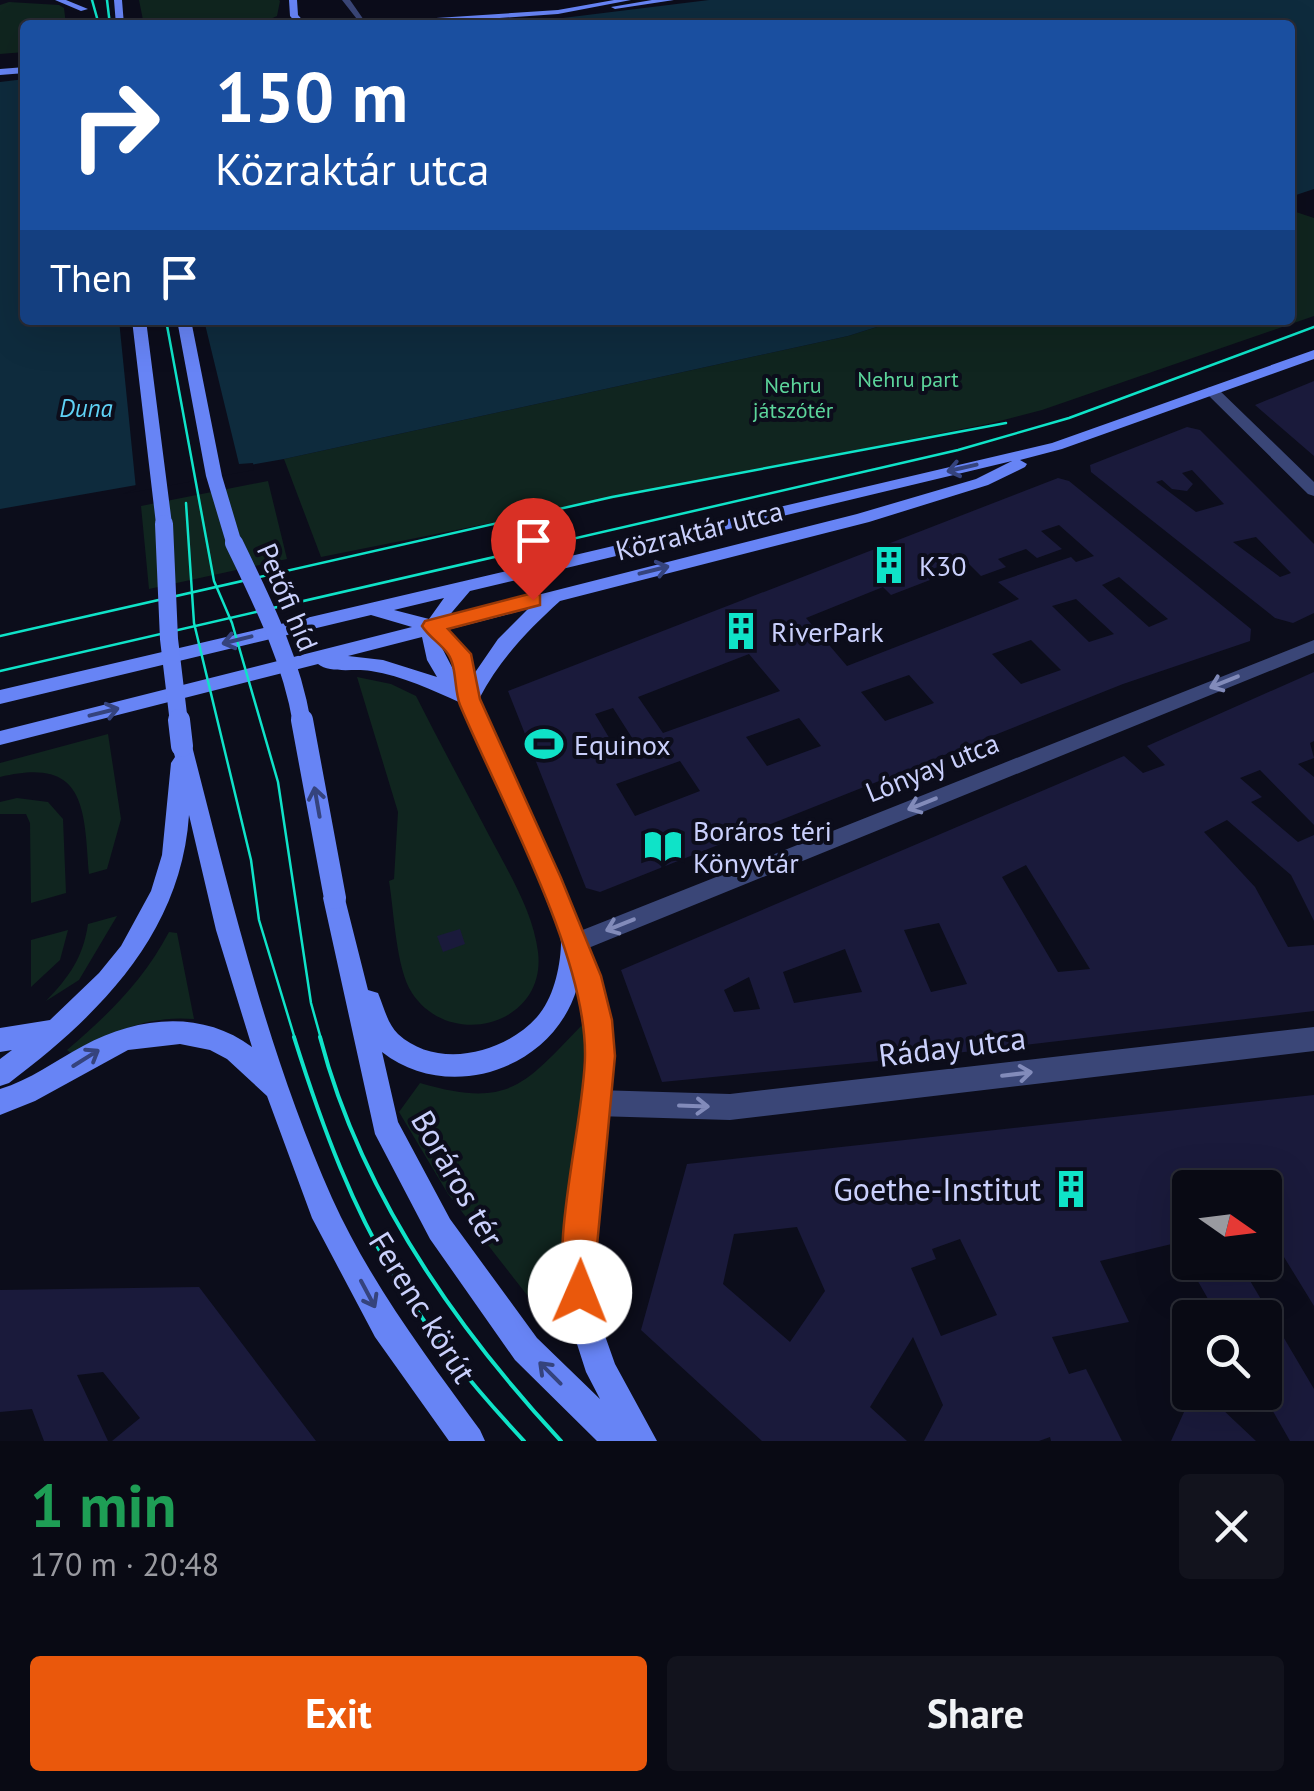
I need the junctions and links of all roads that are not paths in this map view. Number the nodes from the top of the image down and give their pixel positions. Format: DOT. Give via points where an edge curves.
graph roads {
  1 [pos="59,0"];
  2 [pos="292,0"];
  3 [pos="627,0"];
  4 [pos="670,0"];
  5 [pos="535,2"];
  6 [pos="84,5"];
  7 [pos="558,12"];
  8 [pos="294,16"];
  9 [pos="287,20"];
  10 [pos="298,20"];
  11 [pos="387,20"];
  12 [pos="415,20"];
  13 [pos="491,20"];
  14 [pos="140,325"];
  15 [pos="185,325"];
  16 [pos="1314,354"];
  17 [pos="1212,391"];
  18 [pos="1057,446"];
  19 [pos="1314,491"];
  20 [pos="467,584"];
  21 [pos="560,594"];
  22 [pos="366,609"];
  23 [pos="432,626"];
  24 [pos="1314,646"];
  25 [pos="276,668"];
  26 [pos="0,697"];
  27 [pos="469,699"];
  28 [pos="3,739"];
  29 [pos="182,746"];
  30 [pos="335,898"];
  31 [pos="573,944"];
  32 [pos="62,1030"];
  33 [pos="1314,1039"];
  34 [pos="0,1040"];
  35 [pos="0,1074"];
  36 [pos="277,1088"];
  37 [pos="0,1102"];
  38 [pos="596,1103"];
  39 [pos="469,1441"];
  40 [pos="620,1441"];
  41 [pos="640,1441"];
  1 -- 6 [label="main road"];
  2 -- 8 [label="main road"];
  3 -- 7 [label="main road"];
  4 -- 7 [label="main road"];
  5 -- 11 [label="main road"];
  7 -- 12 [label="main road"];
  7 -- 13 [label="main road"];
  8 -- 9 [label="main road"];
  8 -- 10 [label="main road"];
  14 -- 29 [label="main road, bridge"];
  30 -- 15 [label="main road, Petőfi híd, one-way, bridge" via="297,692 234,543"];
  16 -- 17 [label="main road, Közraktár utca"];
  17 -- 18 [label="main road, Közraktár utca"];
  17 -- 19 [label="street"];
  18 -- 20 [label="main road, Közraktár utca, one-way"];
  21 -- 18 [label="main road, Közraktár utca, one-way" via="863,518 982,482"];
  20 -- 22 [label="main road, Közraktár utca"];
  20 -- 23 [label="main road"];
  21 -- 23 [label="main road, Közraktár utca"];
  21 -- 27 [label="main road" via="505,641"];
  22 -- 23 [label="main road"];
  22 -- 26 [label="main road, Közraktár utca, one-way"];
  23 -- 25 [label="main road, Közraktár utca"];
  23 -- 27 [label="main road" via="436,666"];
  24 -- 31 [label="street, Lónyay utca, one-way"];
  25 -- 27 [label="main road" via="384,664"];
  28 -- 25 [label="main road, Közraktár utca, one-way"];
  27 -- 31 [label="main road"];
  29 -- 32 [label="main road" via="173,854 144,931"];
  29 -- 36 [label="main road"];
  30 -- 31 [label="main road" via="378,1027 391,1045 421,1062 448,1067 496,1059 522,1046 559,1005"];
  40 -- 30 [label="main road, Boráros tér, one-way" via="526,1348 440,1229 385,1125"];
  31 -- 38 [label="main road" via="597,1020"];
  32 -- 34 [label="main road"];
  32 -- 35 [label="main road"];
  38 -- 33 [label="street, Ráday utca, one-way" via="730,1107"];
  37 -- 36 [label="main road, one-way" via="28,1094 99,1050 152,1032 190,1033 230,1047"];
  36 -- 39 [label="main road, Ferenc körút, one-way" via="322,1208 386,1326"];
  38 -- 41 [label="main road" via="578,1267 583,1316 602,1372"];
}
